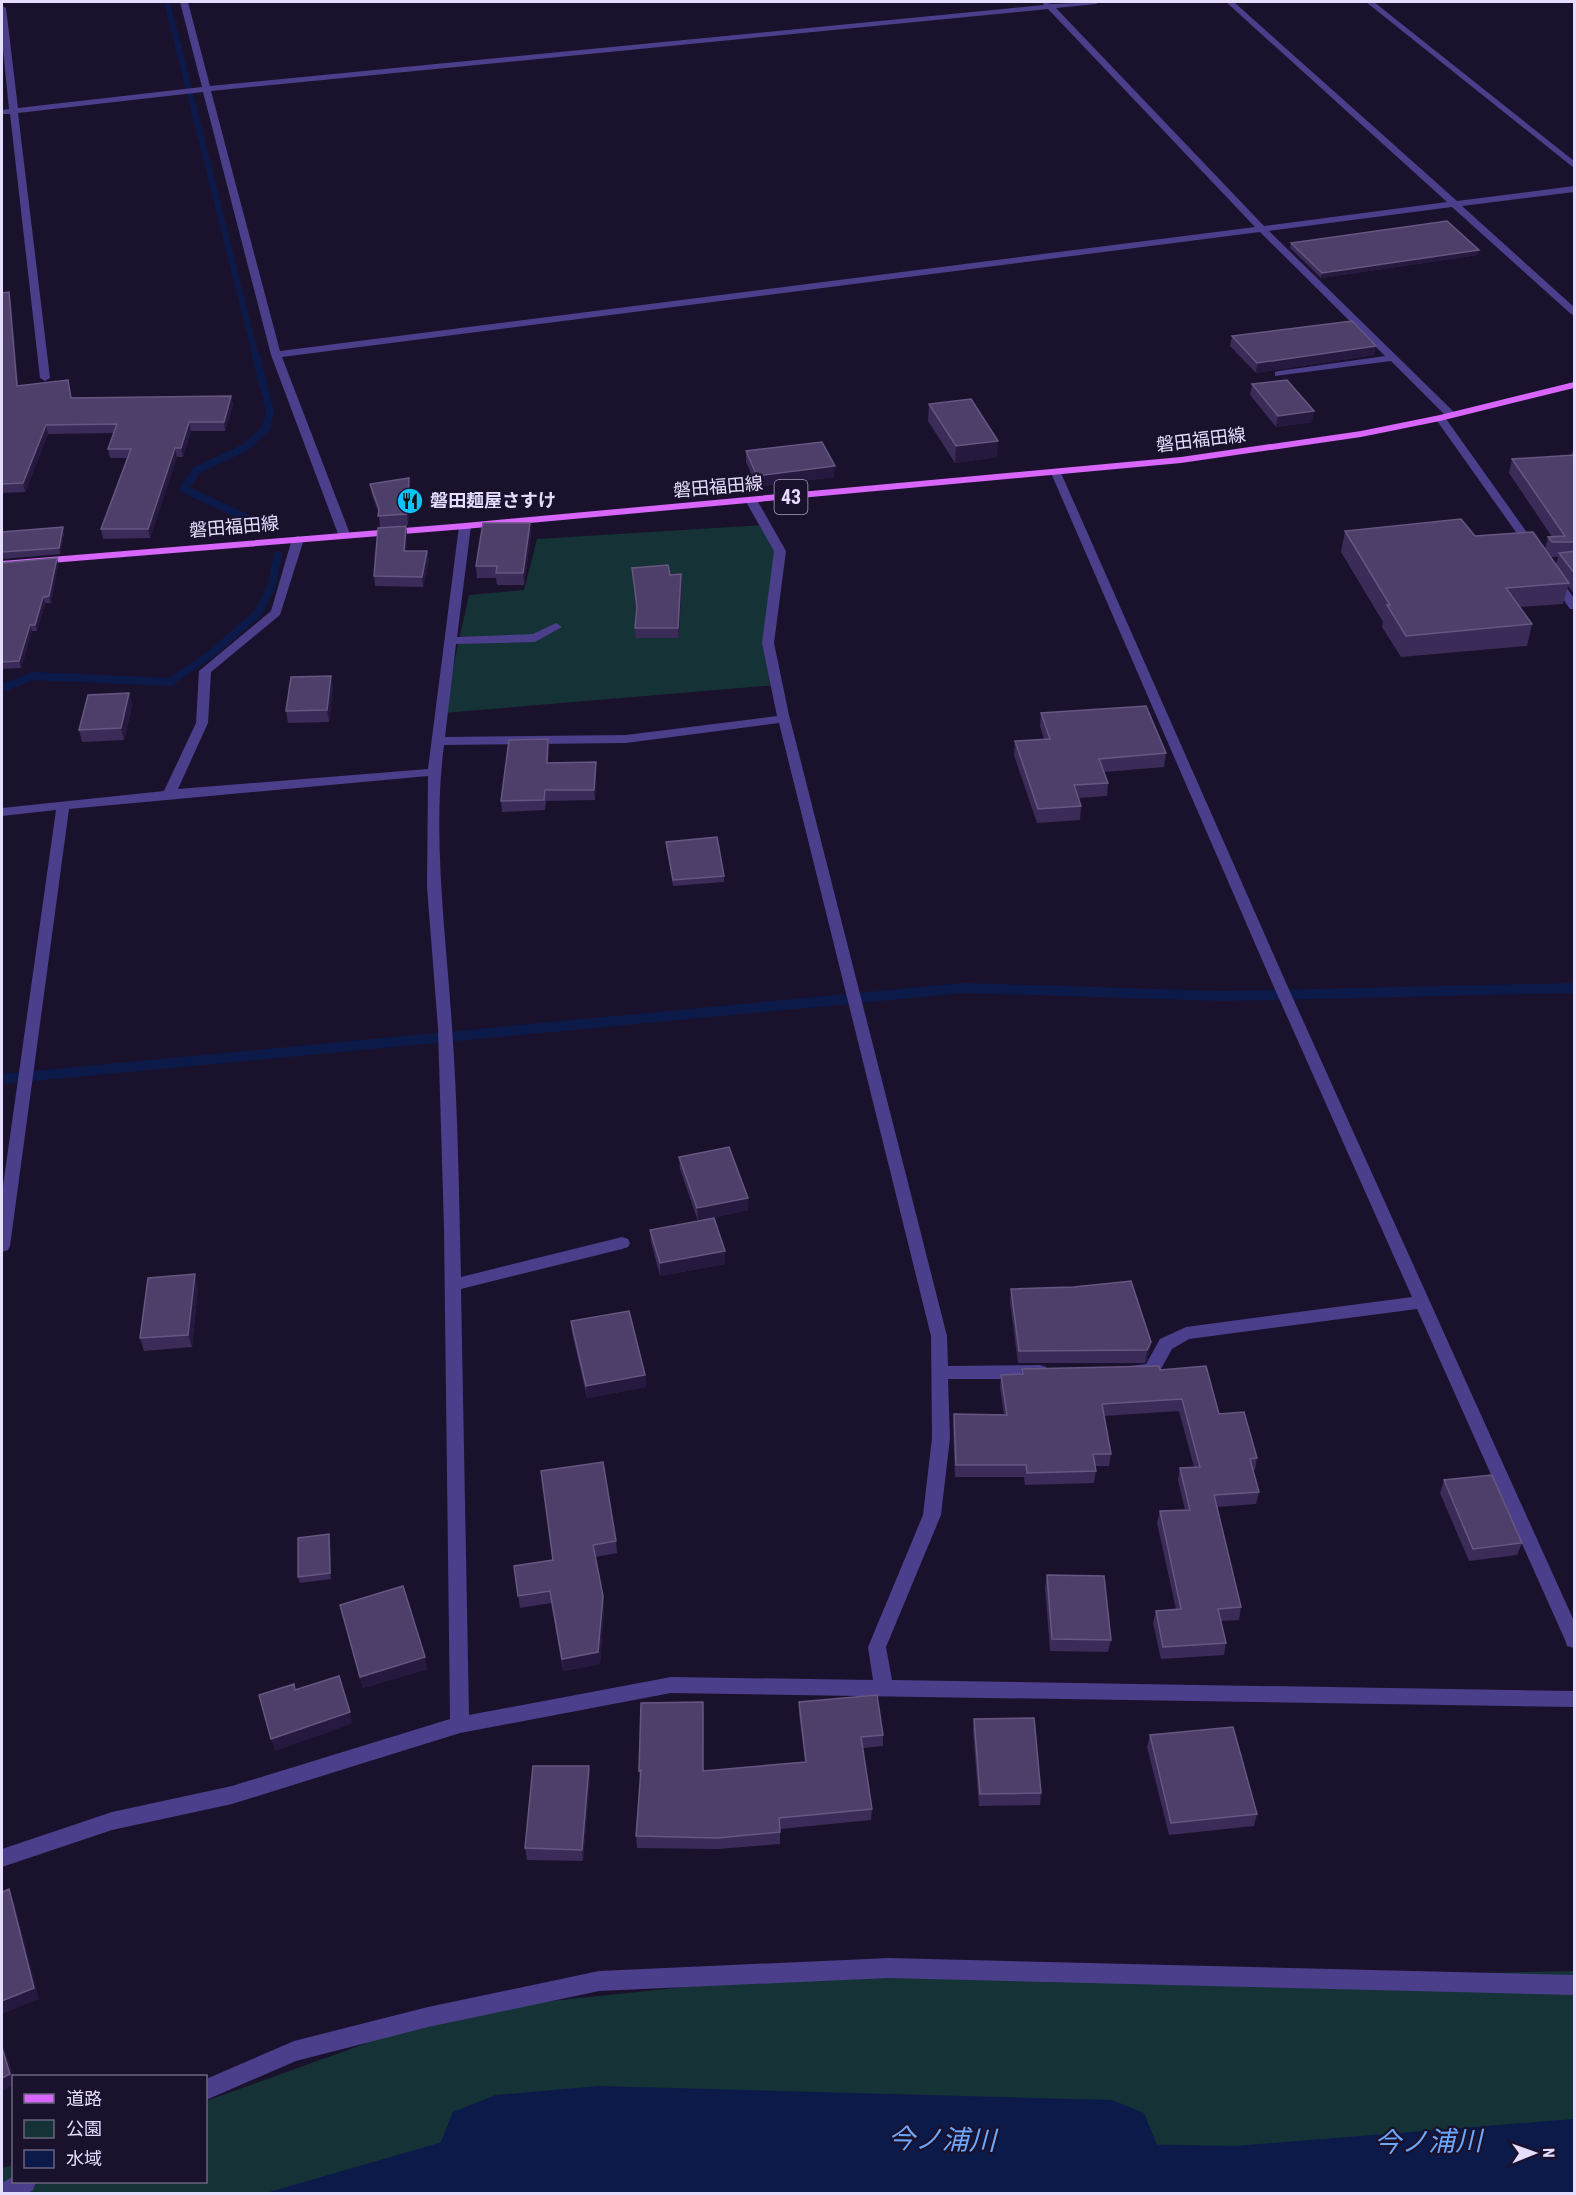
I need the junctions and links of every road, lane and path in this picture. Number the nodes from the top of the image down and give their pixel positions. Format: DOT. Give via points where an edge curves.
graph roads {
  1 [pos="183,2"];
  2 [pos="1096,2"];
  3 [pos="1230,2"];
  4 [pos="1370,2"];
  5 [pos="1048,4"];
  6 [pos="2,8"];
  7 [pos="207,89"];
  8 [pos="13,111"];
  9 [pos="2,112"];
  10 [pos="1575,165"];
  11 [pos="1575,189"];
  12 [pos="1453,203"];
  13 [pos="1261,228"];
  14 [pos="1575,312"];
  15 [pos="276,355"];
  16 [pos="1394,358"];
  17 [pos="1279,374"];
  18 [pos="45,378"];
  19 [pos="1575,385"];
  20 [pos="1446,417"];
  21 [pos="1056,473"];
  22 [pos="751,500"];
  23 [pos="465,526"];
  24 [pos="344,534"];
  25 [pos="298,539"];
  26 [pos="2,564"];
  27 [pos="1575,606"];
  28 [pos="556,627"];
  29 [pos="452,641"];
  30 [pos="784,719"];
  31 [pos="440,741"];
  32 [pos="434,772"];
  33 [pos="169,795"];
  34 [pos="63,804"];
  35 [pos="2,812"];
  36 [pos="622,1243"];
  37 [pos="2,1246"];
  38 [pos="453,1285"];
  39 [pos="1424,1302"];
  40 [pos="1115,1371"];
  41 [pos="1057,1372"];
  42 [pos="939,1373"];
  43 [pos="1575,1640"];
  44 [pos="884,1687"];
  45 [pos="1575,1698"];
  46 [pos="460,1725"];
  47 [pos="2,1858"];
  48 [pos="1575,1985"];
  49 [pos="207,2090"];
  50 [pos="21,2183"];
  51 [pos="3,2193"];
  1 -- 7 [label="street"];
  2 -- 5 [label="street"];
  3 -- 12 [label="street"];
  4 -- 10 [label="street"];
  5 -- 7 [label="street"];
  5 -- 13 [label="street"];
  6 -- 8 [label="street"];
  7 -- 8 [label="street"];
  7 -- 15 [label="street"];
  8 -- 9 [label="street"];
  8 -- 18 [label="street"];
  11 -- 12 [label="street"];
  12 -- 13 [label="street"];
  12 -- 14 [label="street"];
  13 -- 15 [label="street"];
  13 -- 16 [label="street"];
  15 -- 24 [label="street"];
  16 -- 17 [label="street"];
  16 -- 20 [label="street"];
  19 -- 20 [label="main road, 磐田福田線 / 43"];
  20 -- 21 [label="main road, 磐田福田線 / 43" via="1268,448"];
  20 -- 27 [label="street"];
  21 -- 22 [label="main road, 磐田福田線 / 43"];
  21 -- 39 [label="street"];
  22 -- 23 [label="main road, 磐田福田線 / 43"];
  22 -- 30 [label="street" via="780,551 768,643"];
  23 -- 24 [label="main road, 磐田福田線 / 43"];
  23 -- 29 [label="street"];
  24 -- 25 [label="main road, 磐田福田線 / 43"];
  25 -- 26 [label="main road, 磐田福田線 / 43"];
  25 -- 33 [label="street" via="276,612 205,671 202,723"];
  28 -- 29 [label="street" via="535,638"];
  29 -- 31 [label="street"];
  30 -- 31 [label="street" via="626,739"];
  30 -- 42 [label="street" via="939,1336"];
  31 -- 32 [label="street"];
  32 -- 33 [label="street"];
  32 -- 38 [label="street" via="434,887 445,1028"];
  33 -- 34 [label="street"];
  34 -- 35 [label="street"];
  34 -- 37 [label="street"];
  36 -- 38 [label="street"];
  38 -- 46 [label="street"];
  39 -- 40 [label="street" via="1186,1333 1166,1344 1151,1371"];
  39 -- 43 [label="street"];
  41 -- 42 [label="street"];
  42 -- 44 [label="street" via="941,1438 932,1515 877,1647"];
  44 -- 45 [label="street"];
  44 -- 46 [label="street" via="671,1685"];
  46 -- 47 [label="street" via="232,1795 112,1821"];
  48 -- 49 [label="street" via="889,1968 599,1981 428,2017 294,2051"];
  50 -- 51 [label="street"];
}
